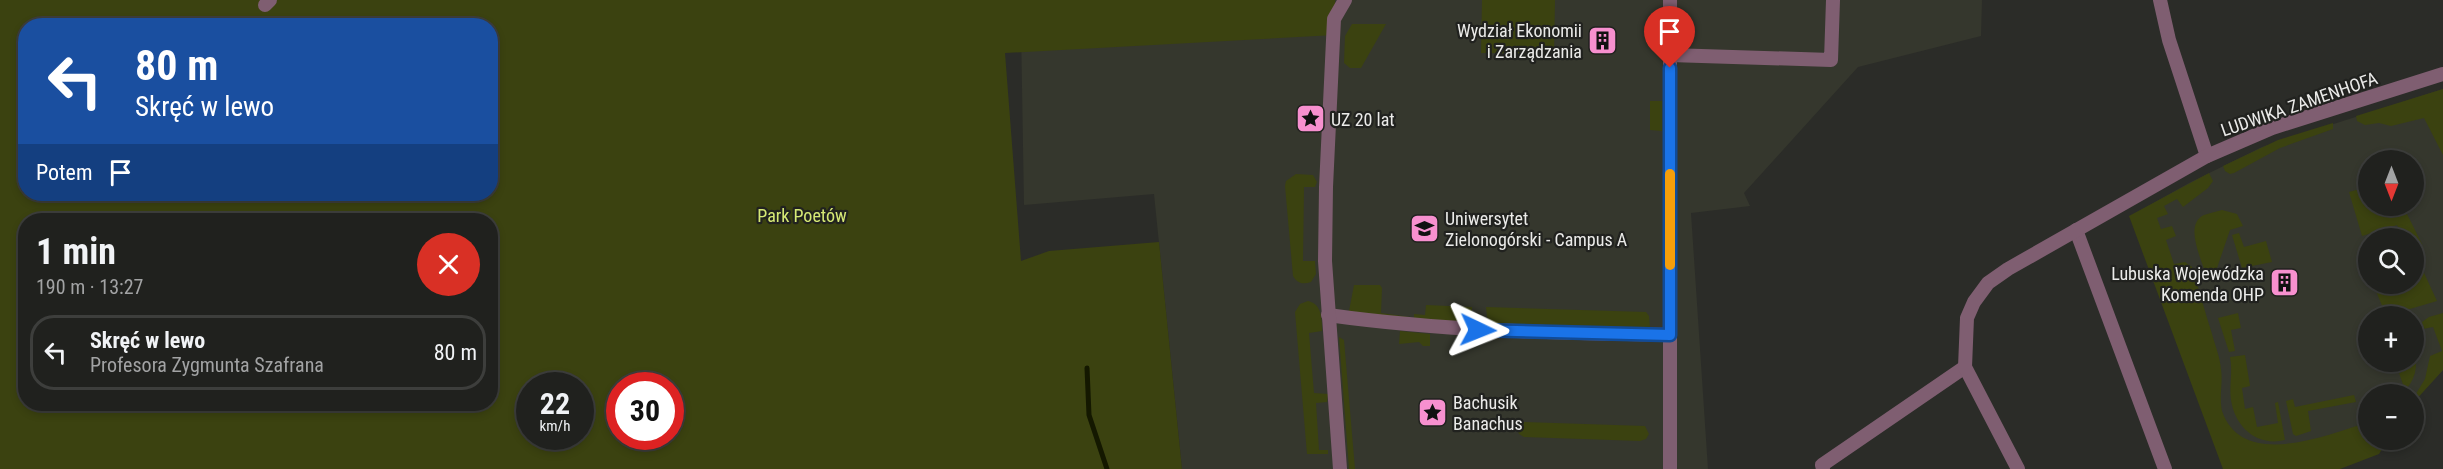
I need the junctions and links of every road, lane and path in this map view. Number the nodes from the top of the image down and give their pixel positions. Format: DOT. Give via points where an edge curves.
graph roads {
  1 [pos="1346,0"];
  2 [pos="1670,0"];
  3 [pos="1833,0"];
  4 [pos="2160,0"];
  5 [pos="1670,55"];
  6 [pos="2443,74"];
  7 [pos="2207,156"];
  8 [pos="2076,230"];
  9 [pos="1328,315"];
  10 [pos="1670,335"];
  11 [pos="1965,367"];
  12 [pos="1340,469"];
  13 [pos="1670,469"];
  14 [pos="1823,469"];
  15 [pos="2018,469"];
  16 [pos="2166,469"];
  1 -- 9 [label="street" via="1334,19 1331,70 1325,235"];
  2 -- 5 [label="street"];
  3 -- 5 [label="street" via="1831,60"];
  4 -- 7 [label="street"];
  5 -- 10 [label="street"];
  6 -- 7 [label="street, LUDWIKA ZAMENHOFA" via="2272,128"];
  7 -- 8 [label="street, LUDWIKA ZAMENHOFA"];
  8 -- 11 [label="street, LUDWIKA ZAMENHOFA" via="1988,283 1967,318"];
  8 -- 16 [label="street"];
  9 -- 10 [label="street" via="1447,328"];
  9 -- 12 [label="street"];
  10 -- 13 [label="street"];
  11 -- 14 [label="street" via="1822,465"];
  11 -- 15 [label="street, LUDWIKA ZAMENHOFA"];
}
